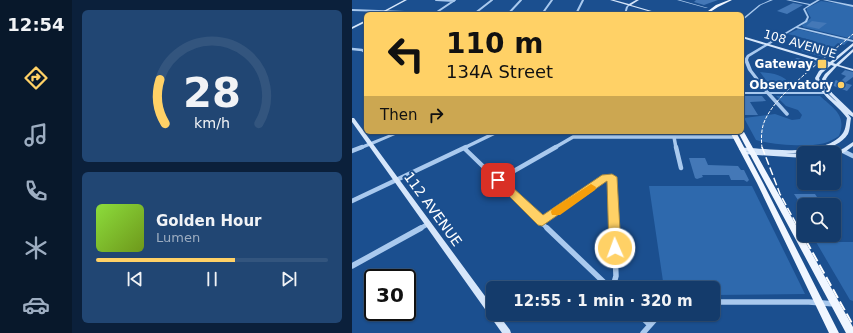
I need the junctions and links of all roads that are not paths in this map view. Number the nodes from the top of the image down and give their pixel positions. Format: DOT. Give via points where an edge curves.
graph roads {
  1 [pos="406,0"];
  2 [pos="436,0"];
  3 [pos="455,0"];
  4 [pos="492,0"];
  5 [pos="521,0"];
  6 [pos="552,0"];
  7 [pos="583,0"];
  8 [pos="611,0"];
  9 [pos="615,0"];
  10 [pos="638,0"];
  11 [pos="678,0"];
  12 [pos="724,0"];
  13 [pos="731,0"];
  14 [pos="772,0"];
  15 [pos="787,0"];
  16 [pos="819,0"];
  17 [pos="824,0"];
  18 [pos="629,5"];
  19 [pos="810,5"];
  20 [pos="853,5"];
  21 [pos="707,8"];
  22 [pos="352,10"];
  23 [pos="384,12"];
  24 [pos="437,12"];
  25 [pos="477,12"];
  26 [pos="510,12"];
  27 [pos="543,12"];
  28 [pos="577,12"];
  29 [pos="626,12"];
  30 [pos="654,12"];
  31 [pos="658,12"];
  32 [pos="702,12"];
  33 [pos="708,12"];
  34 [pos="744,18"];
  35 [pos="364,22"];
  36 [pos="353,27"];
  37 [pos="796,27"];
  38 [pos="744,38"];
  39 [pos="853,42"];
  40 [pos="768,44"];
  41 [pos="352,49"];
  42 [pos="853,50"];
  43 [pos="364,52"];
  44 [pos="832,62"];
  45 [pos="837,64"];
  46 [pos="853,68"];
  47 [pos="744,89"];
  48 [pos="766,91"];
  49 [pos="826,92"];
  50 [pos="744,93"];
  51 [pos="787,114"];
  52 [pos="853,116"];
  53 [pos="352,119"];
  54 [pos="395,134"];
  55 [pos="493,134"];
  56 [pos="574,134"];
  57 [pos="641,134"];
  58 [pos="742,134"];
  59 [pos="734,135"];
  60 [pos="642,137"];
  61 [pos="674,137"];
  62 [pos="370,144"];
  63 [pos="853,144"];
  64 [pos="464,148"];
  65 [pos="352,151"];
  66 [pos="748,151"];
  67 [pos="843,151"];
  68 [pos="797,155"];
  69 [pos="853,156"];
  70 [pos="681,168"];
  71 [pos="397,180"];
  72 [pos="498,180"];
  73 [pos="352,201"];
  74 [pos="542,222"];
  75 [pos="428,224"];
  76 [pos="352,266"];
  77 [pos="603,281"];
  78 [pos="615,281"];
  79 [pos="720,302"];
  80 [pos="819,303"];
  81 [pos="486,304"];
  82 [pos="835,304"];
  83 [pos="498,321"];
  84 [pos="646,321"];
  85 [pos="654,321"];
  86 [pos="650,325"];
  87 [pos="507,333"];
  88 [pos="643,333"];
  89 [pos="834,333"];
  90 [pos="851,333"];
  1 -- 23 [label="main road"];
  2 -- 3 [label="street"];
  3 -- 24 [label="street"];
  4 -- 25 [label="street"];
  5 -- 26 [label="street"];
  6 -- 27 [label="street"];
  7 -- 28 [label="street"];
  8 -- 18 [label="main road"];
  9 -- 18 [label="main road"];
  10 -- 18 [label="main road"];
  11 -- 21 [label="street"];
  12 -- 21 [label="main road"];
  13 -- 33 [label="main road"];
  14 -- 34 [label="street" via="760,5"];
  15 -- 19 [label="street"];
  16 -- 19 [label="street"];
  17 -- 20 [label="street"];
  18 -- 29 [label="street"];
  18 -- 30 [label="main road"];
  18 -- 31 [label="main road"];
  19 -- 37 [label="street" via="804,9 807,19"];
  21 -- 32 [label="main road"];
  22 -- 23 [label="street"];
  35 -- 36 [label="main road"];
  37 -- 39 [label="street"];
  37 -- 40 [label="street"];
  38 -- 40 [label="main road, 108 AVENUE"];
  39 -- 44 [label="main road"];
  40 -- 44 [label="main road, 108 AVENUE"];
  40 -- 48 [label="street" via="748,56 746,60 750,70"];
  41 -- 43 [label="street"];
  42 -- 45 [label="main road"];
  44 -- 45 [label="main road, 108 AVENUE"];
  44 -- 49 [label="main road" via="817,78"];
  45 -- 46 [label="main road, 108 AVENUE"];
  45 -- 49 [label="main road" via="824,77"];
  47 -- 48 [label="street"];
  48 -- 49 [label="street"];
  48 -- 50 [label="street"];
  48 -- 51 [label="street"];
  49 -- 52 [label="main road"];
  49 -- 66 [label="main road" via="850,122 851,135 844,143 810,152"];
  53 -- 62 [label="main road, 112 AVENUE"];
  54 -- 62 [label="street"];
  55 -- 64 [label="street"];
  56 -- 60 [label="street"];
  56 -- 72 [label="street"];
  57 -- 60 [label="street"];
  58 -- 66 [label="main road"];
  59 -- 61 [label="street"];
  59 -- 66 [label="main road"];
  60 -- 61 [label="street"];
  61 -- 70 [label="street"];
  62 -- 65 [label="street"];
  62 -- 71 [label="main road, 112 AVENUE"];
  63 -- 67 [label="main road"];
  64 -- 71 [label="street"];
  64 -- 72 [label="street"];
  66 -- 68 [label="main road"];
  66 -- 80 [label="main road"];
  66 -- 82 [label="main road"];
  67 -- 69 [label="street"];
  71 -- 73 [label="street"];
  71 -- 75 [label="main road, 112 AVENUE"];
  72 -- 74 [label="street"];
  74 -- 77 [label="street"];
  74 -- 78 [label="street" via="605,178 612,177"];
  75 -- 76 [label="street"];
  75 -- 81 [label="main road, 112 AVENUE"];
  79 -- 80 [label="street"];
  80 -- 82 [label="street"];
  80 -- 89 [label="main road"];
  82 -- 90 [label="main road"];
  83 -- 87 [label="main road, 112 AVENUE"];
  84 -- 86 [label="street"];
  85 -- 86 [label="street"];
  86 -- 88 [label="street"];
}
